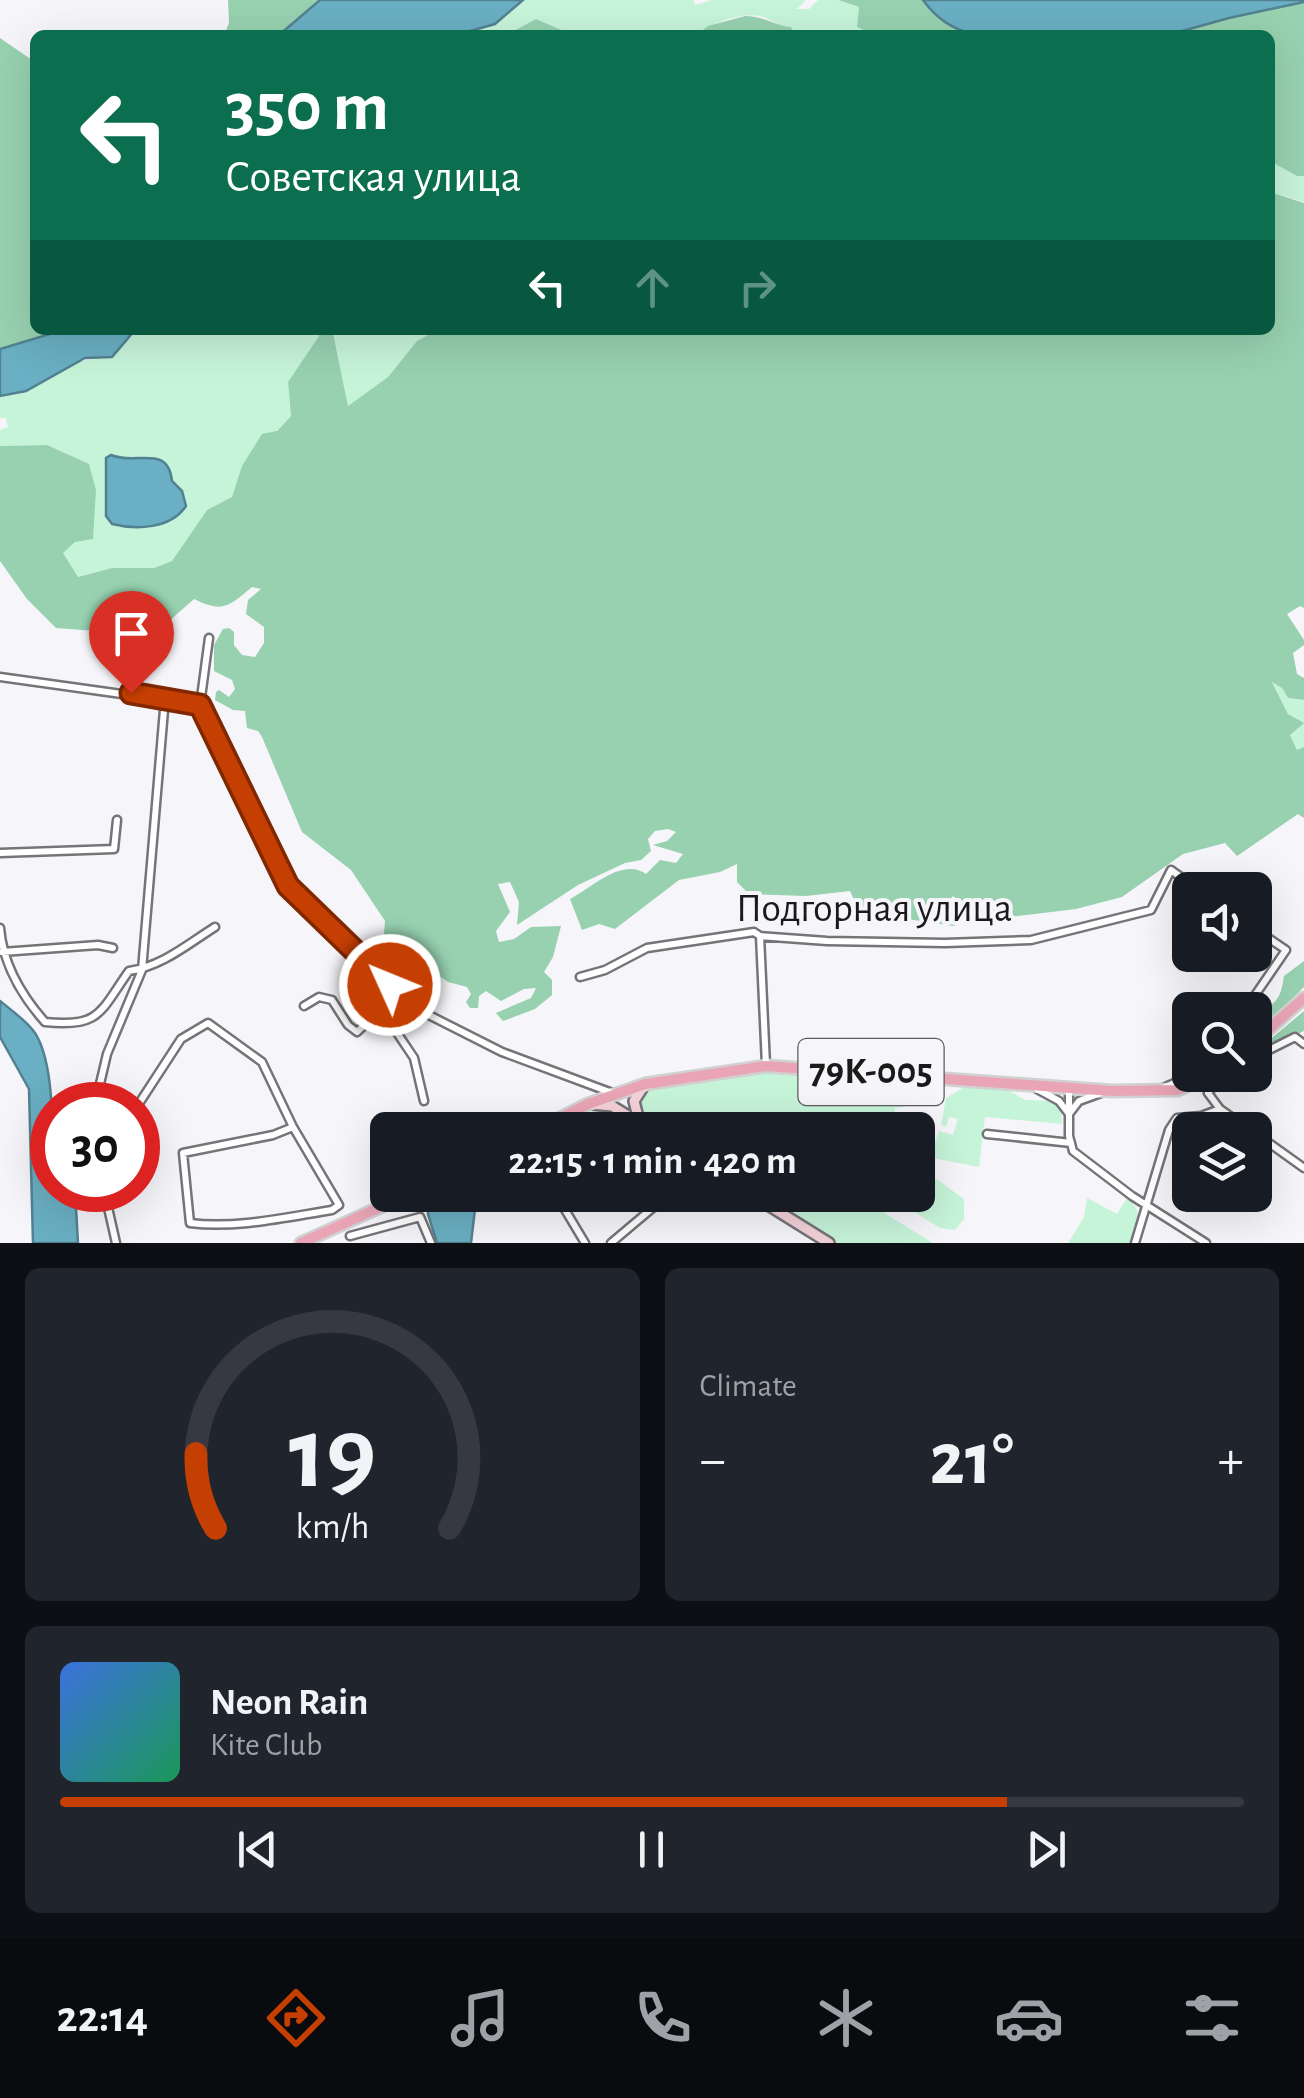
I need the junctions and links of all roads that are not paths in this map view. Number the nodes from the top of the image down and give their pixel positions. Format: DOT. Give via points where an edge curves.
graph roads {
  1 [pos="209,638"];
  2 [pos="0,676"];
  3 [pos="165,698"];
  4 [pos="200,705"];
  5 [pos="117,820"];
  6 [pos="0,853"];
  7 [pos="1173,872"];
  8 [pos="215,927"];
  9 [pos="0,928"];
  10 [pos="760,936"];
  11 [pos="1272,941"];
  12 [pos="113,948"];
  13 [pos="2,952"];
  14 [pos="365,962"];
  15 [pos="142,970"];
  16 [pos="1272,970"];
  17 [pos="580,977"];
  18 [pos="1304,998"];
  19 [pos="377,1003"];
  20 [pos="304,1006"];
  21 [pos="1272,1026"];
  22 [pos="1304,1044"];
  23 [pos="1272,1049"];
  24 [pos="766,1066"];
  25 [pos="100,1082"];
  26 [pos="153,1082"];
  27 [pos="645,1084"];
  28 [pos="1172,1084"];
  29 [pos="1031,1086"];
  30 [pos="1069,1089"];
  31 [pos="1172,1089"];
  32 [pos="1157,1091"];
  33 [pos="1112,1092"];
  34 [pos="1209,1092"];
  35 [pos="615,1094"];
  36 [pos="424,1101"];
  37 [pos="588,1104"];
  38 [pos="1220,1109"];
  39 [pos="572,1112"];
  40 [pos="622,1112"];
  41 [pos="631,1112"];
  42 [pos="635,1112"];
  43 [pos="1224,1112"];
  44 [pos="1069,1114"];
  45 [pos="293,1127"];
  46 [pos="988,1134"];
  47 [pos="1071,1143"];
  48 [pos="1272,1145"];
  49 [pos="1304,1168"];
  50 [pos="1145,1203"];
  51 [pos="109,1212"];
  52 [pos="370,1212"];
  53 [pos="566,1212"];
  54 [pos="648,1212"];
  55 [pos="779,1212"];
  56 [pos="347,1222"];
  57 [pos="351,1239"];
  58 [pos="116,1243"];
  59 [pos="300,1243"];
  60 [pos="431,1243"];
  61 [pos="585,1243"];
  62 [pos="611,1243"];
  63 [pos="829,1243"];
  64 [pos="1134,1243"];
  65 [pos="1206,1243"];
  1 -- 4 [label="street"];
  2 -- 3 [label="street"];
  3 -- 4 [label="street"];
  3 -- 15 [label="street"];
  4 -- 14 [label="street" via="288,886"];
  5 -- 6 [label="street" via="114,849"];
  7 -- 10 [label="street, Подгорная улица" via="1151,910 1031,940 827,942"];
  8 -- 15 [label="street"];
  9 -- 13 [label="street"];
  10 -- 17 [label="street, Подгорная улица" via="648,948"];
  10 -- 24 [label="street"];
  11 -- 16 [label="street" via="1286,950"];
  12 -- 13 [label="street"];
  13 -- 15 [label="street" via="45,1022 87,1022 129,972"];
  14 -- 19 [label="street"];
  14 -- 35 [label="street" via="415,1008 502,1052"];
  15 -- 25 [label="street"];
  18 -- 21 [label="main road"];
  19 -- 20 [label="street" via="375,1015 357,1032 332,1000"];
  19 -- 36 [label="street" via="410,1048"];
  22 -- 23 [label="street" via="1295,1037"];
  24 -- 27 [label="main road, 79К-005"];
  24 -- 29 [label="main road, 79К-005"];
  26 -- 45 [label="street" via="181,1039 208,1022 262,1062"];
  27 -- 35 [label="main road, 79К-005"];
  27 -- 42 [label="main road"];
  28 -- 32 [label="street"];
  29 -- 30 [label="main road, 79К-005"];
  29 -- 44 [label="street"];
  30 -- 33 [label="main road, 79К-005"];
  30 -- 44 [label="street"];
  31 -- 32 [label="main road, 79К-005"];
  32 -- 33 [label="main road, 79К-005"];
  33 -- 44 [label="street" via="1079,1101"];
  34 -- 38 [label="street"];
  35 -- 37 [label="main road, 79К-005"];
  35 -- 41 [label="main road"];
  37 -- 39 [label="main road, 79К-005"];
  37 -- 40 [label="main road"];
  38 -- 43 [label="street"];
  38 -- 50 [label="street" via="1177,1118"];
  44 -- 47 [label="street"];
  45 -- 45 [label="street" via="183,1153 190,1223 277,1219 339,1204"];
  46 -- 47 [label="street"];
  47 -- 50 [label="street"];
  48 -- 49 [label="street"];
  50 -- 64 [label="street"];
  50 -- 65 [label="street"];
  51 -- 58 [label="street"];
  52 -- 56 [label="main road"];
  53 -- 61 [label="street"];
  54 -- 62 [label="street"];
  55 -- 63 [label="main road"];
  56 -- 57 [label="street"];
  56 -- 59 [label="main road"];
  57 -- 60 [label="street" via="420,1217"];
}
